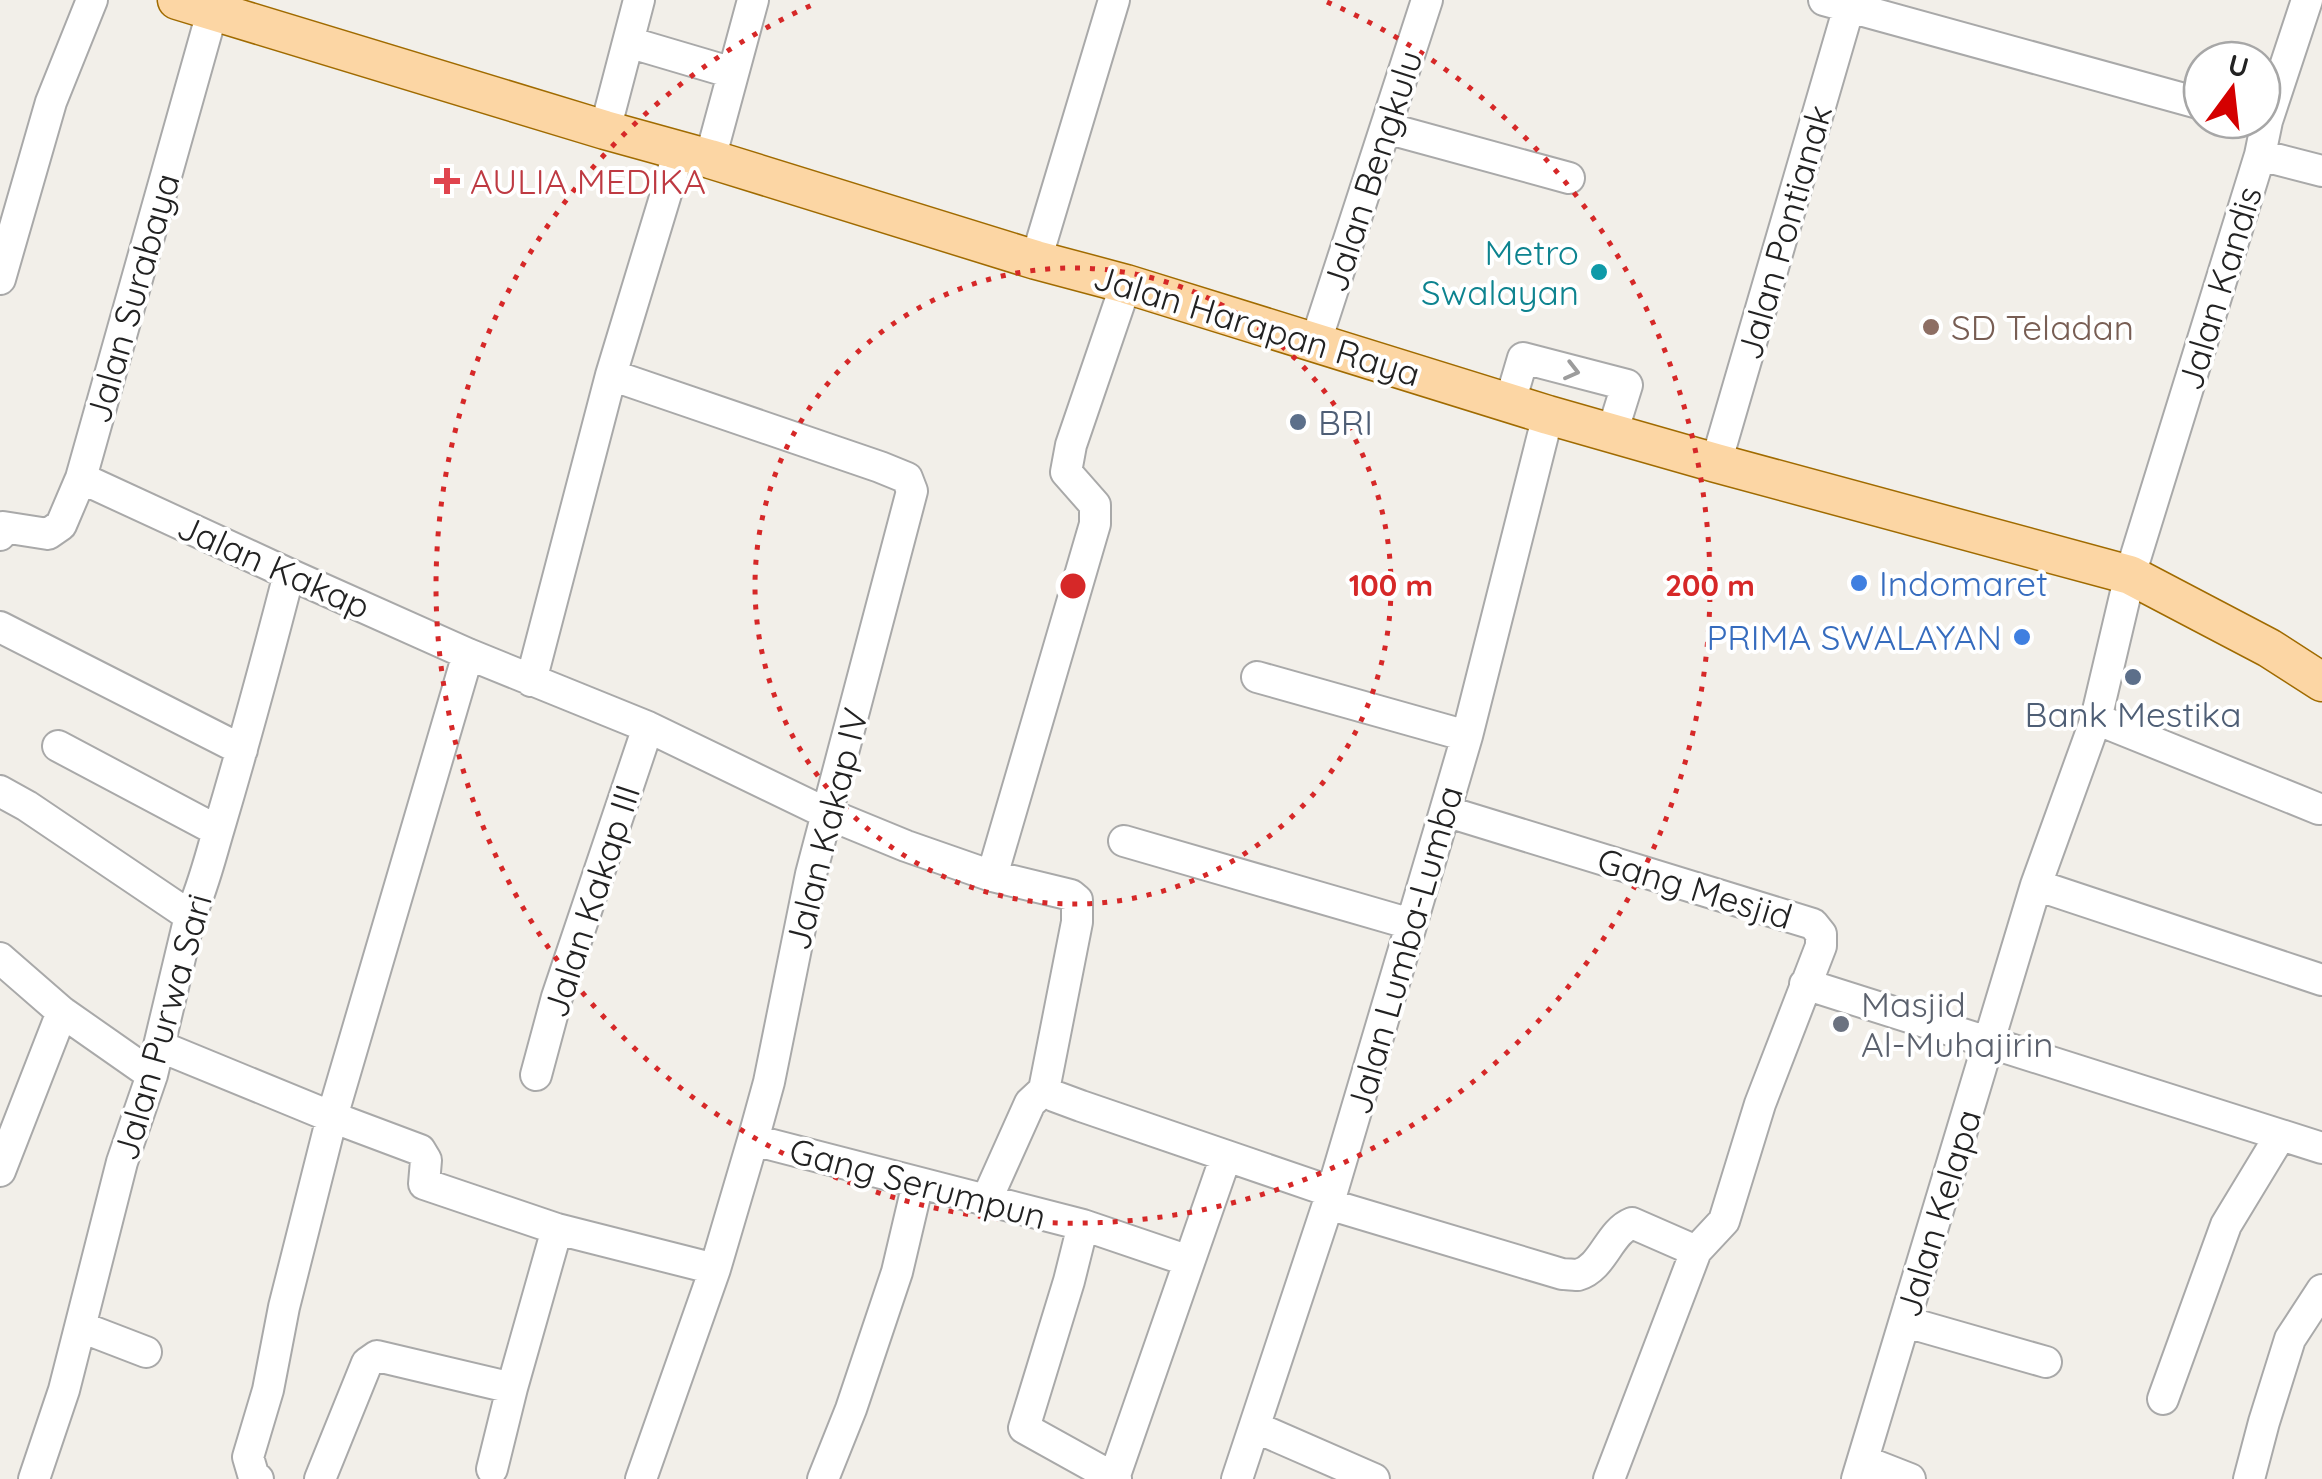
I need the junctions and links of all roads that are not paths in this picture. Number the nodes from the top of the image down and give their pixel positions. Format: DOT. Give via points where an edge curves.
graph roads {
  1 [pos="92,0"];
  2 [pos="177,0"];
  3 [pos="640,0"];
  4 [pos="753,0"];
  5 [pos="1114,0"];
  6 [pos="1427,0"];
  7 [pos="2307,0"];
  8 [pos="1841,2"];
  9 [pos="216,5"];
  10 [pos="628,42"];
  11 [pos="2282,72"];
  12 [pos="734,73"];
  13 [pos="2182,98"];
  14 [pos="1386,128"];
  15 [pos="605,130"];
  16 [pos="2262,140"];
  17 [pos="695,155"];
  18 [pos="2260,155"];
  19 [pos="2322,171"];
  20 [pos="1569,178"];
  21 [pos="1036,260"];
  22 [pos="0,279"];
  23 [pos="1126,284"];
  24 [pos="1316,342"];
  25 [pos="612,375"];
  26 [pos="1510,402"];
  27 [pos="1548,414"];
  28 [pos="1612,433"];
  29 [pos="1716,463"];
  30 [pos="81,478"];
  31 [pos="1,530"];
  32 [pos="289,574"];
  33 [pos="2130,575"];
  34 [pos="0,628"];
  35 [pos="468,654"];
  36 [pos="1257,677"];
  37 [pos="531,681"];
  38 [pos="2322,682"];
  39 [pos="2096,719"];
  40 [pos="648,727"];
  41 [pos="1467,736"];
  42 [pos="58,746"];
  43 [pos="242,750"];
  44 [pos="0,791"];
  45 [pos="2320,809"];
  46 [pos="1445,812"];
  47 [pos="828,814"];
  48 [pos="218,831"];
  49 [pos="1124,842"];
  50 [pos="992,876"];
  51 [pos="2036,885"];
  52 [pos="190,916"];
  53 [pos="1411,924"];
  54 [pos="0,958"];
  55 [pos="2322,980"];
  56 [pos="1805,984"];
  57 [pos="62,1012"];
  58 [pos="1988,1044"];
  59 [pos="155,1060"];
  60 [pos="536,1075"];
  61 [pos="1044,1090"];
  62 [pos="332,1117"];
  63 [pos="2280,1136"];
  64 [pos="753,1140"];
  65 [pos="2322,1148"];
  66 [pos="1226,1156"];
  67 [pos="0,1171"];
  68 [pos="918,1183"];
  69 [pos="1330,1198"];
  70 [pos="986,1201"];
  71 [pos="1082,1225"];
  72 [pos="557,1229"];
  73 [pos="1696,1250"];
  74 [pos="1188,1262"];
  75 [pos="715,1269"];
  76 [pos="2322,1290"];
  77 [pos="1906,1322"];
  78 [pos="81,1327"];
  79 [pos="146,1352"];
  80 [pos="2046,1362"];
  81 [pos="512,1388"];
  82 [pos="2163,1399"];
  83 [pos="1255,1427"];
  84 [pos="492,1469"];
  85 [pos="1861,1470"];
  86 [pos="652,1476"];
  87 [pos="34,1479"];
  88 [pos="258,1479"];
  89 [pos="320,1479"];
  90 [pos="823,1479"];
  91 [pos="1115,1479"];
  92 [pos="1236,1479"];
  93 [pos="1374,1479"];
  94 [pos="1609,1479"];
  95 [pos="1910,1479"];
  96 [pos="2249,1479"];
  1 -- 22 [label="street" via="51,102"];
  2 -- 9 [label="main road, Jalan Harapan Raya"];
  3 -- 10 [label="street"];
  4 -- 12 [label="street"];
  5 -- 21 [label="street"];
  6 -- 14 [label="street, Jalan Bengkulu"];
  7 -- 11 [label="street, Jalan Kandis"];
  8 -- 13 [label="street"];
  8 -- 29 [label="street, Jalan Pontianak"];
  9 -- 15 [label="main road, Jalan Harapan Raya"];
  9 -- 30 [label="street, Jalan Surabaya"];
  10 -- 12 [label="street"];
  10 -- 15 [label="street"];
  12 -- 17 [label="street"];
  14 -- 20 [label="street"];
  14 -- 24 [label="street, Jalan Bengkulu"];
  15 -- 17 [label="main road, Jalan Harapan Raya"];
  16 -- 18 [label="street, Jalan Kandis"];
  17 -- 21 [label="main road, Jalan Harapan Raya"];
  17 -- 25 [label="street"];
  18 -- 19 [label="street"];
  18 -- 33 [label="street, Jalan Kandis"];
  21 -- 23 [label="main road, Jalan Harapan Raya"];
  23 -- 24 [label="main road, Jalan Harapan Raya"];
  23 -- 50 [label="street" via="1066,472 1094,506 1095,524"];
  24 -- 26 [label="main road, Jalan Harapan Raya"];
  25 -- 37 [label="street"];
  25 -- 47 [label="street, Jalan Kakap IV" via="908,478 912,491"];
  26 -- 27 [label="main road, Jalan Harapan Raya"];
  26 -- 28 [label="street, one-way" via="1523,358 1627,384"];
  27 -- 28 [label="main road, Jalan Harapan Raya"];
  27 -- 41 [label="street, Jalan Lumba-Lumba"];
  28 -- 29 [label="main road, Jalan Harapan Raya"];
  29 -- 33 [label="main road, Jalan Harapan Raya"];
  30 -- 31 [label="street, Jalan Surabaya" via="61,525 48,534"];
  30 -- 32 [label="street, Jalan Kakap"];
  32 -- 35 [label="street, Jalan Kakap"];
  32 -- 43 [label="street, Jalan Purwa Sari"];
  33 -- 38 [label="main road, Jalan Harapan Raya"];
  33 -- 39 [label="street, Jalan Kelapa"];
  34 -- 43 [label="street"];
  35 -- 37 [label="street, Jalan Kakap"];
  35 -- 62 [label="street"];
  36 -- 41 [label="street"];
  37 -- 40 [label="street, Jalan Kakap"];
  39 -- 45 [label="street"];
  39 -- 51 [label="street, Jalan Kelapa"];
  40 -- 47 [label="street, Jalan Kakap"];
  40 -- 60 [label="street, Jalan Kakap III"];
  41 -- 46 [label="street, Jalan Lumba-Lumba"];
  42 -- 48 [label="street"];
  43 -- 48 [label="street, Jalan Purwa Sari"];
  44 -- 52 [label="street"];
  46 -- 53 [label="street, Jalan Lumba-Lumba"];
  46 -- 56 [label="street, Gang Mesjid" via="1814,924 1821,946"];
  47 -- 50 [label="street, Jalan Kakap"];
  47 -- 64 [label="street, Jalan Kakap IV"];
  48 -- 52 [label="street, Jalan Purwa Sari"];
  49 -- 53 [label="street"];
  50 -- 61 [label="street" via="1077,900"];
  51 -- 55 [label="street"];
  51 -- 58 [label="street, Jalan Kelapa"];
  52 -- 59 [label="street, Jalan Purwa Sari"];
  53 -- 69 [label="street, Jalan Lumba-Lumba"];
  54 -- 57 [label="street"];
  56 -- 58 [label="street, Gang Mesjid"];
  56 -- 73 [label="street" via="1724,1221"];
  57 -- 59 [label="street"];
  57 -- 67 [label="street"];
  58 -- 63 [label="street, Gang Mesjid"];
  58 -- 77 [label="street, Jalan Kelapa"];
  59 -- 62 [label="street"];
  59 -- 78 [label="street, Jalan Purwa Sari"];
  61 -- 66 [label="street"];
  61 -- 70 [label="street" via="1030,1102"];
  62 -- 72 [label="street" via="420,1150 424,1184"];
  62 -- 88 [label="street" via="248,1457"];
  63 -- 65 [label="street, Gang Mesjid"];
  63 -- 82 [label="street" via="2226,1225"];
  64 -- 68 [label="street, Gang Serumpun"];
  64 -- 75 [label="street, Jalan Kakap IV"];
  66 -- 69 [label="street"];
  66 -- 74 [label="street"];
  68 -- 70 [label="street, Gang Serumpun"];
  68 -- 90 [label="street" via="897,1272"];
  69 -- 73 [label="street" via="1562,1274 1578,1275 1592,1266 1632,1223"];
  69 -- 83 [label="street, Jalan Lumba-Lumba"];
  70 -- 71 [label="street, Gang Serumpun"];
  71 -- 74 [label="street, Gang Serumpun"];
  71 -- 91 [label="street, Gang Serumpun" via="1024,1428"];
  72 -- 75 [label="street"];
  72 -- 81 [label="street"];
  73 -- 94 [label="street"];
  74 -- 91 [label="street"];
  75 -- 86 [label="street, Jalan Kakap IV"];
  76 -- 96 [label="street" via="2290,1339"];
  77 -- 80 [label="street"];
  77 -- 85 [label="street, Jalan Kelapa"];
  78 -- 79 [label="street"];
  78 -- 87 [label="street, Jalan Purwa Sari"];
  81 -- 84 [label="street"];
  81 -- 89 [label="street" via="377,1356 366,1363"];
  83 -- 92 [label="street, Jalan Lumba-Lumba"];
  83 -- 93 [label="street"];
  85 -- 95 [label="street"];
}
